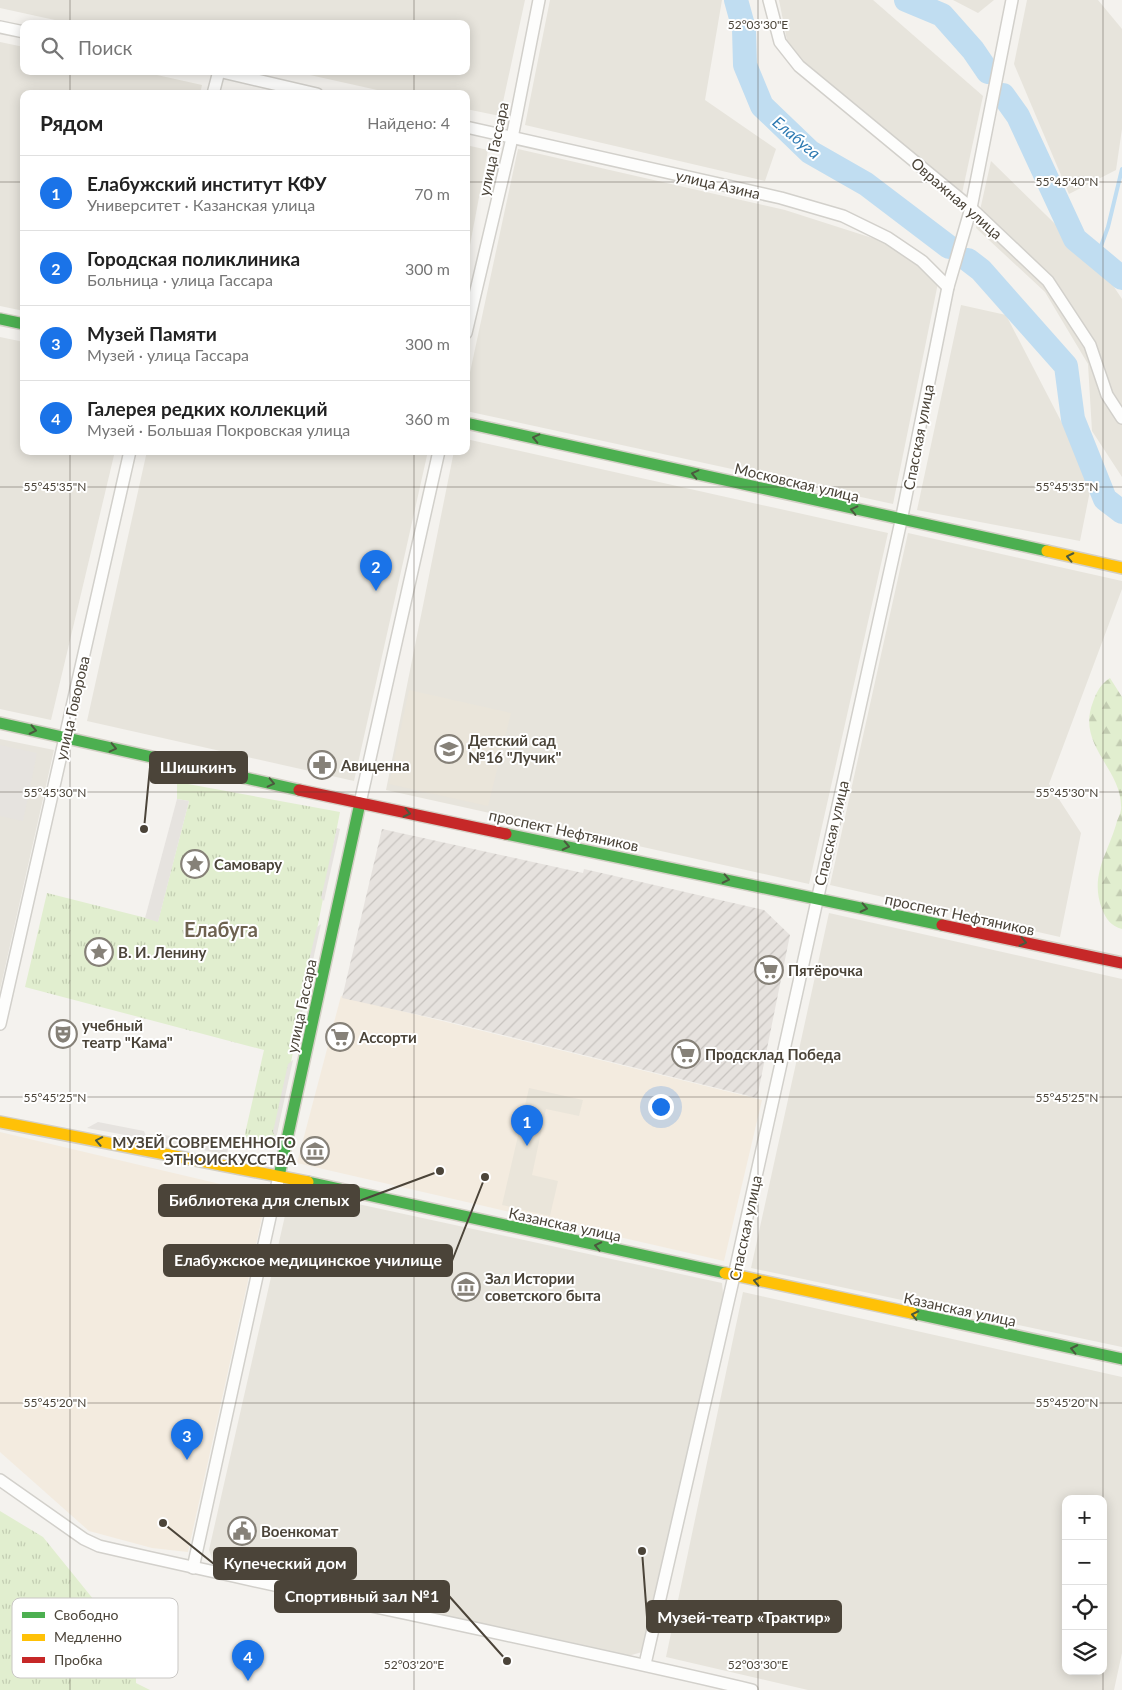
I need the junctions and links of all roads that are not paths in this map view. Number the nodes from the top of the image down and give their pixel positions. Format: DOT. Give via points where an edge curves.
graph roads {
  1 [pos="539,0"];
  2 [pos="769,0"];
  3 [pos="1012,0"];
  4 [pos="0,27"];
  5 [pos="20,31"];
  6 [pos="217,75"];
  7 [pos="235,75"];
  8 [pos="214,90"];
  9 [pos="300,90"];
  10 [pos="470,129"];
  11 [pos="512,138"];
  12 [pos="971,208"];
  13 [pos="948,287"];
  14 [pos="470,316"];
  15 [pos="0,319"];
  16 [pos="20,323"];
  17 [pos="1122,418"];
  18 [pos="470,424"];
  19 [pos="129,455"];
  20 [pos="438,455"];
  21 [pos="901,521"];
  22 [pos="1120,567"];
  23 [pos="0,723"];
  24 [pos="65,737"];
  25 [pos="360,803"];
  26 [pos="816,898"];
  27 [pos="1122,964"];
  28 [pos="0,1024"];
  29 [pos="0,1122"];
  30 [pos="279,1176"];
  31 [pos="734,1276"];
  32 [pos="1122,1359"];
  33 [pos="0,1480"];
  34 [pos="193,1568"];
  35 [pos="645,1664"];
  36 [pos="752,1690"];
  1 -- 11 [label="street, улица Гассара"];
  2 -- 12 [label="street, Овражная улица" via="780,42 799,66"];
  3 -- 12 [label="street, Спасская улица"];
  4 -- 5 [label="street"];
  6 -- 8 [label="street"];
  7 -- 9 [label="street"];
  10 -- 11 [label="street, улица Азина"];
  11 -- 13 [label="street, улица Азина" via="781,198 843,216 888,238 915,256"];
  11 -- 14 [label="street, улица Гассара"];
  12 -- 13 [label="street, Спасская улица"];
  12 -- 17 [label="street, Овражная улица" via="1048,281 1090,344 1107,395"];
  13 -- 21 [label="street, Спасская улица"];
  15 -- 16 [label="main road"];
  21 -- 18 [label="main road, Московская улица, one-way"];
  19 -- 24 [label="street, улица Говорова"];
  20 -- 25 [label="street, улица Гассара"];
  22 -- 21 [label="main road, Московская улица, one-way"];
  21 -- 26 [label="street, Спасская улица"];
  23 -- 24 [label="main road, проспект Нефтяников, one-way"];
  24 -- 25 [label="main road, проспект Нефтяников, one-way"];
  24 -- 28 [label="street, улица Говорова"];
  25 -- 26 [label="main road, проспект Нефтяников, one-way"];
  25 -- 30 [label="main road, улица Гассара"];
  26 -- 27 [label="main road, проспект Нефтяников, one-way"];
  26 -- 31 [label="street, Спасская улица"];
  30 -- 29 [label="main road, Казанская улица, one-way"];
  31 -- 30 [label="main road, Казанская улица, one-way"];
  30 -- 34 [label="street, улица Гассара"];
  32 -- 31 [label="main road, Казанская улица, one-way"];
  31 -- 35 [label="street, Спасская улица"];
  33 -- 34 [label="street" via="99,1546"];
  34 -- 35 [label="street"];
  35 -- 36 [label="street"];
}
